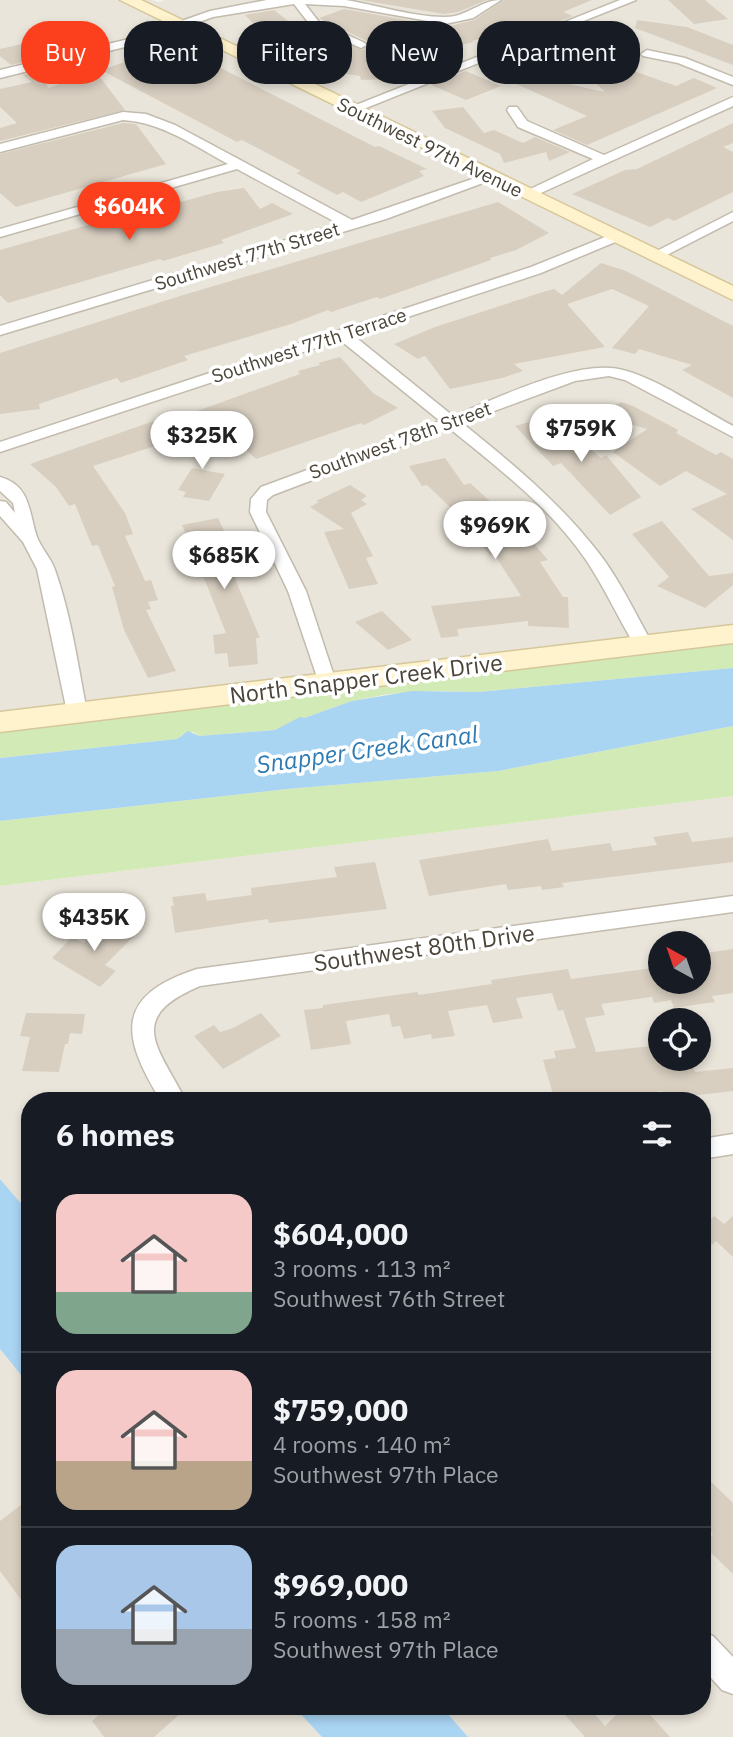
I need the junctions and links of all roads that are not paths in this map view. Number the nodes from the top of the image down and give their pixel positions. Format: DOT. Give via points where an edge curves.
graph roads {
  1 [pos="128,0"];
  2 [pos="298,0"];
  3 [pos="495,0"];
  4 [pos="630,0"];
  5 [pos="170,21"];
  6 [pos="194,21"];
  7 [pos="124,44"];
  8 [pos="361,45"];
  9 [pos="223,47"];
  10 [pos="647,54"];
  11 [pos="0,74"];
  12 [pos="733,81"];
  13 [pos="733,101"];
  14 [pos="352,109"];
  15 [pos="513,110"];
  16 [pos="0,148"];
  17 [pos="603,159"];
  18 [pos="237,165"];
  19 [pos="492,177"];
  20 [pos="527,194"];
  21 [pos="733,216"];
  22 [pos="350,225"];
  23 [pos="0,233"];
  24 [pos="615,237"];
  25 [pos="654,256"];
  26 [pos="733,294"];
  27 [pos="0,331"];
  28 [pos="342,334"];
  29 [pos="451,422"];
  30 [pos="733,432"];
  31 [pos="0,447"];
  32 [pos="0,482"];
  33 [pos="0,506"];
  34 [pos="31,540"];
  35 [pos="733,634"];
  36 [pos="645,645"];
  37 [pos="327,682"];
  38 [pos="77,712"];
  39 [pos="0,722"];
  40 [pos="733,904"];
  41 [pos="169,1092"];
  42 [pos="733,1144"];
  43 [pos="711,1148"];
  44 [pos="711,1656"];
  45 [pos="733,1679"];
  1 -- 5 [label="street, Southwest 97th Avenue"];
  2 -- 3 [label="street" via="354,4 444,20 469,16"];
  2 -- 6 [label="street" via="229,9"];
  2 -- 8 [label="street" via="303,15 313,24"];
  4 -- 14 [label="street"];
  7 -- 11 [label="street"];
  9 -- 14 [label="street, Southwest 97th Avenue"];
  10 -- 12 [label="street" via="681,60"];
  13 -- 17 [label="street"];
  14 -- 19 [label="street, Southwest 97th Avenue"];
  15 -- 17 [label="street" via="522,124"];
  16 -- 18 [label="street" via="131,116 163,124"];
  17 -- 20 [label="street"];
  18 -- 22 [label="street"];
  18 -- 23 [label="street"];
  19 -- 20 [label="street, Southwest 97th Avenue"];
  19 -- 22 [label="street, Southwest 77th Street"];
  20 -- 24 [label="street, Southwest 97th Avenue"];
  21 -- 25 [label="street"];
  22 -- 27 [label="street, Southwest 77th Street"];
  24 -- 25 [label="street, Southwest 97th Avenue"];
  24 -- 28 [label="street, Southwest 77th Terrace" via="536,270"];
  25 -- 26 [label="street, Southwest 97th Avenue"];
  28 -- 29 [label="street"];
  28 -- 31 [label="street, Southwest 77th Terrace"];
  29 -- 30 [label="street, Southwest 78th Street" via="596,371 640,381"];
  29 -- 36 [label="street" via="525,482 575,534 617,594"];
  29 -- 37 [label="street, Southwest 78th Street" via="267,491 259,499 258,512 297,591"];
  32 -- 34 [label="street" via="21,501"];
  33 -- 34 [label="street"];
  34 -- 38 [label="street" via="46,569"];
  35 -- 36 [label="street, North Snapper Creek Drive"];
  36 -- 37 [label="street, North Snapper Creek Drive"];
  37 -- 38 [label="street, North Snapper Creek Drive"];
  38 -- 39 [label="street, North Snapper Creek Drive"];
  40 -- 41 [label="street, Southwest 80th Drive" via="197,978 159,996 148,1007 141,1030 150,1060"];
  42 -- 43 [label="street"];
  44 -- 45 [label="street"];
}
